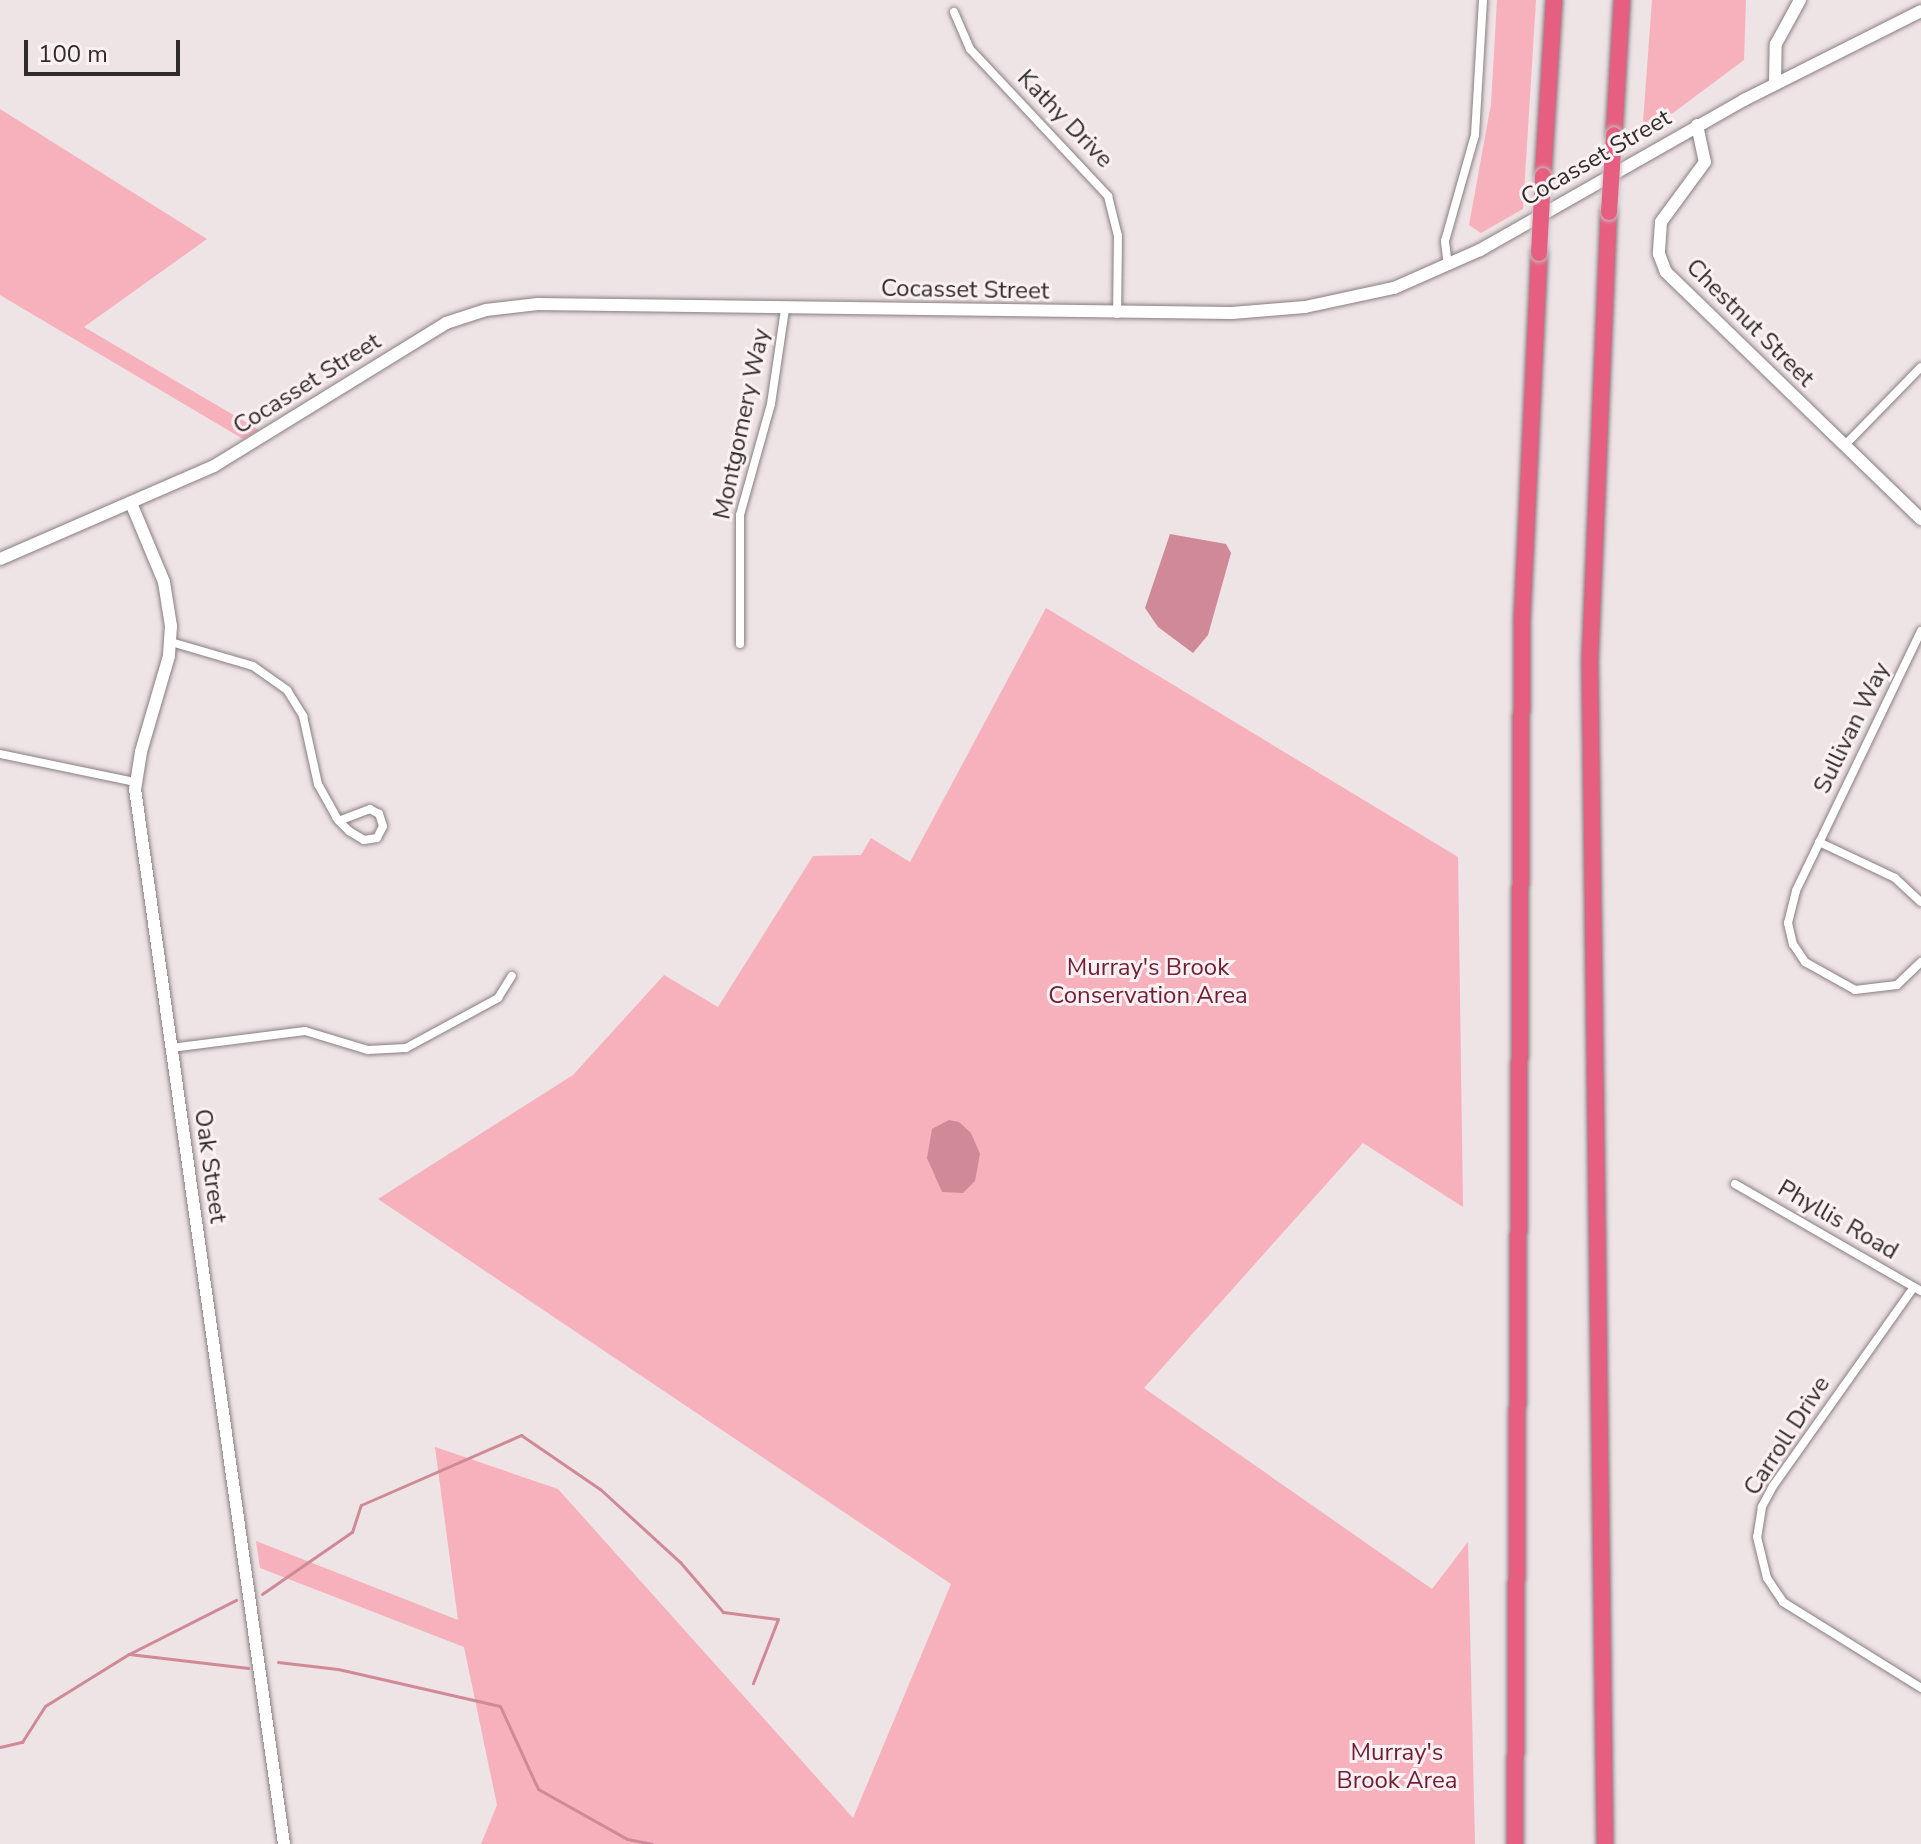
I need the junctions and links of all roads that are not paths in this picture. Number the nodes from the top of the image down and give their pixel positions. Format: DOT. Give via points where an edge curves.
graph roads {
  1 [pos="1483,0"];
  2 [pos="1554,0"];
  3 [pos="1622,0"];
  4 [pos="1800,0"];
  5 [pos="1921,11"];
  6 [pos="954,12"];
  7 [pos="1775,83"];
  8 [pos="1697,125"];
  9 [pos="1448,266"];
  10 [pos="785,309"];
  11 [pos="1117,314"];
  12 [pos="1921,367"];
  13 [pos="1844,446"];
  14 [pos="131,503"];
  15 [pos="1921,519"];
  16 [pos="0,559"];
  17 [pos="1921,631"];
  18 [pos="171,642"];
  19 [pos="740,644"];
  20 [pos="0,754"];
  21 [pos="135,782"];
  22 [pos="339,821"];
  23 [pos="1819,842"];
  24 [pos="1921,902"];
  25 [pos="1921,962"];
  26 [pos="512,976"];
  27 [pos="171,1048"];
  28 [pos="1735,1184"];
  29 [pos="1918,1289"];
  30 [pos="1921,1688"];
  31 [pos="284,1844"];
  32 [pos="1515,1844"];
  33 [pos="1605,1844"];
  1 -- 9 [label="street" via="1476,124 1445,241"];
  2 -- 32 [label="highway, bridge" via="1522,620"];
  3 -- 33 [label="highway, bridge" via="1593,496 1590,696"];
  4 -- 7 [label="main road" via="1776,44"];
  5 -- 7 [label="main road, Cocasset Street"];
  6 -- 11 [label="street, Kathy Drive" via="970,49 1108,196 1118,236"];
  7 -- 8 [label="main road, Cocasset Street"];
  8 -- 9 [label="main road, Cocasset Street"];
  8 -- 13 [label="main road, Chestnut Street" via="1705,162 1661,222 1661,261 1700,309"];
  9 -- 11 [label="main road, Cocasset Street" via="1384,291 1294,309"];
  10 -- 11 [label="main road, Cocasset Street"];
  10 -- 14 [label="main road, Cocasset Street" via="538,304 473,313 431,332 214,466"];
  10 -- 19 [label="street, Montgomery Way" via="771,404 740,515"];
  12 -- 13 [label="street"];
  13 -- 15 [label="main road, Chestnut Street"];
  14 -- 16 [label="main road, Cocasset Street"];
  14 -- 18 [label="main road, Oak Street" via="164,582"];
  17 -- 23 [label="street, Sullivan Way"];
  18 -- 21 [label="main road, Oak Street"];
  18 -- 22 [label="street" via="253,666 287,690 306,725 321,794"];
  20 -- 21 [label="street"];
  21 -- 27 [label="main road, Oak Street"];
  22 -- 22 [label="street" via="367,841 377,838 383,826 379,814 370,809"];
  23 -- 24 [label="street" via="1895,878"];
  23 -- 25 [label="street, Sullivan Way" via="1788,911 1789,934 1805,962 1866,992 1897,985"];
  26 -- 27 [label="street" via="498,998 406,1048 368,1050 305,1031"];
  27 -- 31 [label="main road, Oak Street"];
  28 -- 29 [label="street, Phyllis Road"];
  29 -- 30 [label="street, Carroll Drive" via="1773,1486 1762,1507 1757,1537 1767,1578 1783,1602"];
}
